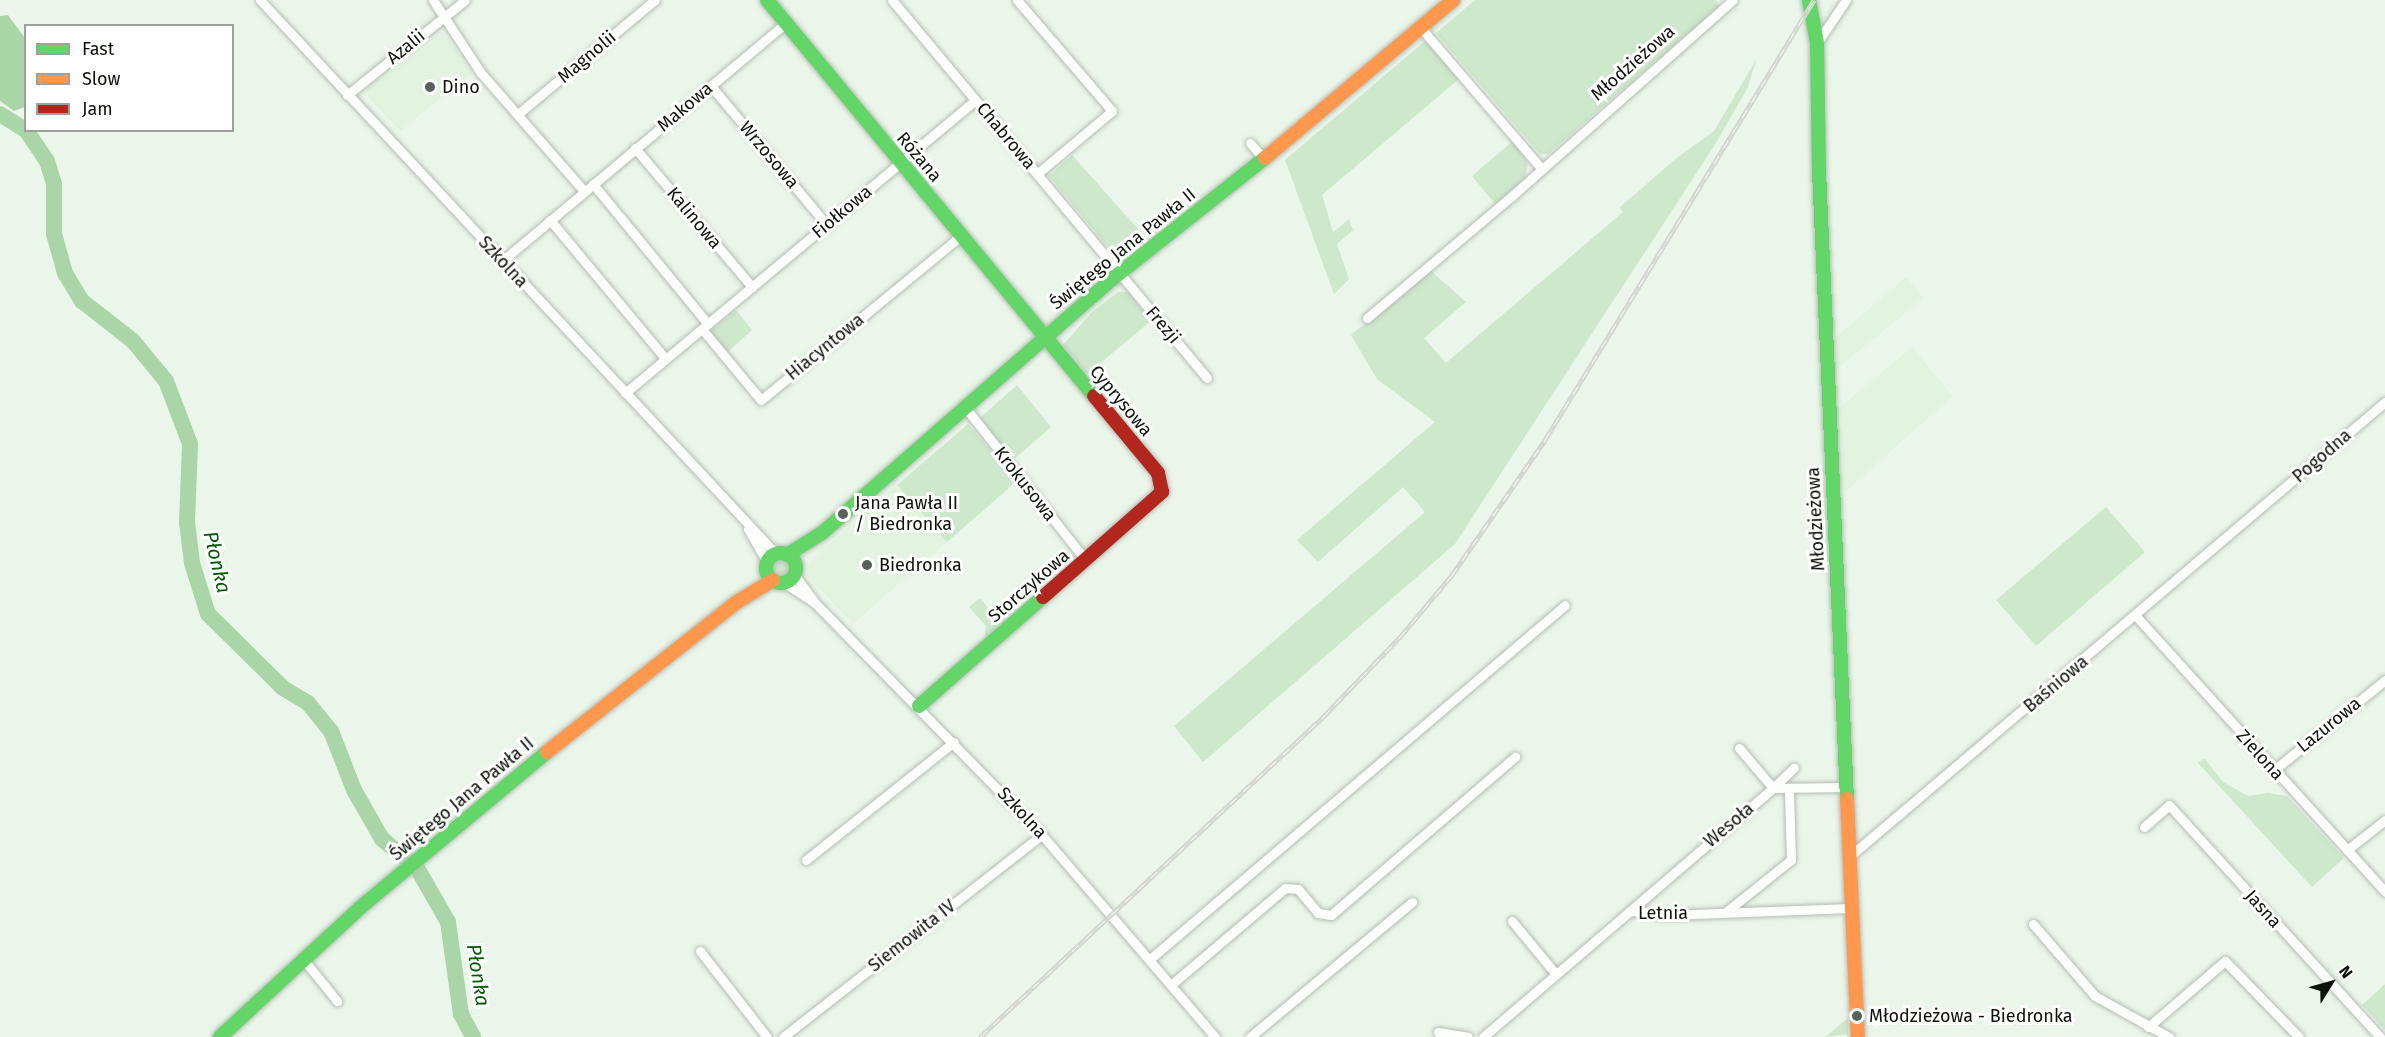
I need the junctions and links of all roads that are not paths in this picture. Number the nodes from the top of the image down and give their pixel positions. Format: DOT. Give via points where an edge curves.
graph roads {
  1 [pos="260,0"];
  2 [pos="433,0"];
  3 [pos="465,0"];
  4 [pos="655,0"];
  5 [pos="767,0"];
  6 [pos="892,0"];
  7 [pos="1017,0"];
  8 [pos="1453,0"];
  9 [pos="1733,0"];
  10 [pos="1809,0"];
  11 [pos="1846,0"];
  12 [pos="443,17"];
  13 [pos="786,23"];
  14 [pos="1421,28"];
  15 [pos="1817,43"];
  16 [pos="711,86"];
  17 [pos="346,95"];
  18 [pos="975,100"];
  19 [pos="518,114"];
  20 [pos="1250,143"];
  21 [pos="635,148"];
  22 [pos="1263,158"];
  23 [pos="901,163"];
  24 [pos="1542,168"];
  25 [pos="1038,174"];
  26 [pos="592,184"];
  27 [pos="584,191"];
  28 [pos="550,220"];
  29 [pos="827,225"];
  30 [pos="961,236"];
  31 [pos="502,261"];
  32 [pos="1119,273"];
  33 [pos="752,287"];
  34 [pos="1367,318"];
  35 [pos="705,326"];
  36 [pos="1045,336"];
  37 [pos="665,358"];
  38 [pos="1207,378"];
  39 [pos="626,393"];
  40 [pos="2385,402"];
  41 [pos="965,407"];
  42 [pos="1162,492"];
  43 [pos="2259,509"];
  44 [pos="1086,561"];
  45 [pos="780,568"];
  46 [pos="1565,604"];
  47 [pos="2136,616"];
  48 [pos="2385,680"];
  49 [pos="919,706"];
  50 [pos="954,742"];
  51 [pos="1739,748"];
  52 [pos="1515,757"];
  53 [pos="1794,768"];
  54 [pos="2274,770"];
  55 [pos="1847,787"];
  56 [pos="1773,788"];
  57 [pos="1789,791"];
  58 [pos="2385,820"];
  59 [pos="2144,827"];
  60 [pos="1042,835"];
  61 [pos="2347,850"];
  62 [pos="1850,856"];
  63 [pos="806,860"];
  64 [pos="2385,892"];
  65 [pos="1412,902"];
  66 [pos="1852,908"];
  67 [pos="1630,911"];
  68 [pos="1727,911"];
  69 [pos="1512,921"];
  70 [pos="2033,924"];
  71 [pos="700,951"];
  72 [pos="1150,959"];
  73 [pos="304,960"];
  74 [pos="1555,974"];
  75 [pos="1172,984"];
  76 [pos="337,1001"];
  77 [pos="2148,1027"];
  78 [pos="1438,1032"];
  79 [pos="220,1037"];
  80 [pos="767,1037"];
  81 [pos="783,1037"];
  82 [pos="1215,1037"];
  83 [pos="1250,1037"];
  84 [pos="1468,1037"];
  85 [pos="1483,1037"];
  86 [pos="1858,1037"];
  87 [pos="2169,1037"];
  88 [pos="2299,1037"];
  89 [pos="2380,1037"];
  1 -- 17 [label="street, Szkolna"];
  2 -- 12 [label="street"];
  3 -- 12 [label="street, Azalii"];
  4 -- 19 [label="street, Magnolii"];
  5 -- 13 [label="street, Różana"];
  6 -- 18 [label="street, Chabrowa"];
  7 -- 25 [label="street" via="1112,111"];
  8 -- 14 [label="street, Świętego Jana Pawła II"];
  9 -- 24 [label="street, Młodzieżowa"];
  10 -- 15 [label="street, Młodzieżowa"];
  11 -- 15 [label="street"];
  12 -- 17 [label="street, Azalii"];
  12 -- 19 [label="street" via="481,73"];
  13 -- 16 [label="street, Makowa"];
  13 -- 23 [label="street, Różana"];
  14 -- 22 [label="street, Świętego Jana Pawła II"];
  14 -- 24 [label="street"];
  15 -- 55 [label="street, Młodzieżowa" via="1819,171"];
  16 -- 21 [label="street, Makowa"];
  16 -- 29 [label="street, Wrzosowa"];
  17 -- 31 [label="street, Szkolna"];
  18 -- 23 [label="street, Fiołkowa"];
  18 -- 25 [label="street, Chabrowa"];
  19 -- 27 [label="street"];
  20 -- 22 [label="street"];
  21 -- 26 [label="street, Makowa"];
  21 -- 33 [label="street, Kalinowa"];
  22 -- 32 [label="street, Świętego Jana Pawła II"];
  23 -- 29 [label="street, Fiołkowa"];
  23 -- 30 [label="street, Różana"];
  24 -- 34 [label="street, Młodzieżowa"];
  25 -- 32 [label="street, Chabrowa"];
  26 -- 27 [label="street, Makowa"];
  26 -- 35 [label="street"];
  27 -- 28 [label="street, Makowa"];
  28 -- 31 [label="street, Makowa"];
  28 -- 37 [label="street"];
  29 -- 33 [label="street, Fiołkowa"];
  30 -- 35 [label="street, Hiacyntowa" via="761,400"];
  30 -- 36 [label="street, Różana"];
  31 -- 39 [label="street, Szkolna"];
  32 -- 36 [label="street, Świętego Jana Pawła II"];
  32 -- 38 [label="street, Frezji"];
  33 -- 35 [label="street, Fiołkowa"];
  35 -- 37 [label="street, Fiołkowa"];
  36 -- 41 [label="street, Świętego Jana Pawła II"];
  36 -- 42 [label="street, Cyprysowa" via="1158,473"];
  37 -- 39 [label="street, Fiołkowa"];
  39 -- 45 [label="street, Szkolna" via="746,524"];
  40 -- 43 [label="street, Pogodna"];
  41 -- 44 [label="street, Krokusowa"];
  41 -- 45 [label="street, Świętego Jana Pawła II"];
  42 -- 44 [label="street, Storczykowa"];
  43 -- 47 [label="street, Baśniowa"];
  44 -- 49 [label="street, Storczykowa"];
  45 -- 49 [label="street, Szkolna"];
  45 -- 73 [label="street, Świętego Jana Pawła II" via="441,838"];
  46 -- 72 [label="street"];
  47 -- 54 [label="street, Zielona"];
  47 -- 62 [label="street, Baśniowa"];
  48 -- 54 [label="street, Lazurowa"];
  49 -- 50 [label="street, Szkolna"];
  50 -- 60 [label="street, Szkolna"];
  50 -- 63 [label="street"];
  51 -- 56 [label="street"];
  52 -- 75 [label="street" via="1331,915 1318,913 1298,889 1285,888"];
  53 -- 56 [label="street, Wesoła"];
  54 -- 61 [label="street, Zielona"];
  55 -- 57 [label="street"];
  55 -- 62 [label="street, Młodzieżowa"];
  56 -- 57 [label="street"];
  56 -- 67 [label="street, Wesoła"];
  57 -- 68 [label="street" via="1791,860"];
  58 -- 61 [label="street"];
  59 -- 89 [label="street, Jasna" via="2169,805"];
  60 -- 72 [label="street, Szkolna"];
  60 -- 81 [label="street, Siemowita IV"];
  61 -- 64 [label="street, Zielona"];
  62 -- 66 [label="street, Młodzieżowa"];
  65 -- 83 [label="street"];
  66 -- 68 [label="street, Letnia"];
  66 -- 86 [label="street, Młodzieżowa"];
  67 -- 68 [label="street, Letnia" via="1666,915"];
  67 -- 74 [label="street, Letnia"];
  69 -- 74 [label="street"];
  70 -- 77 [label="street" via="2095,996"];
  71 -- 80 [label="street"];
  72 -- 75 [label="street, Szkolna"];
  73 -- 76 [label="street"];
  73 -- 79 [label="street, Świętego Jana Pawła II"];
  74 -- 85 [label="street, Letnia"];
  75 -- 82 [label="street, Szkolna"];
  77 -- 87 [label="street"];
  77 -- 88 [label="street" via="2226,961"];
  78 -- 84 [label="street"];
}
